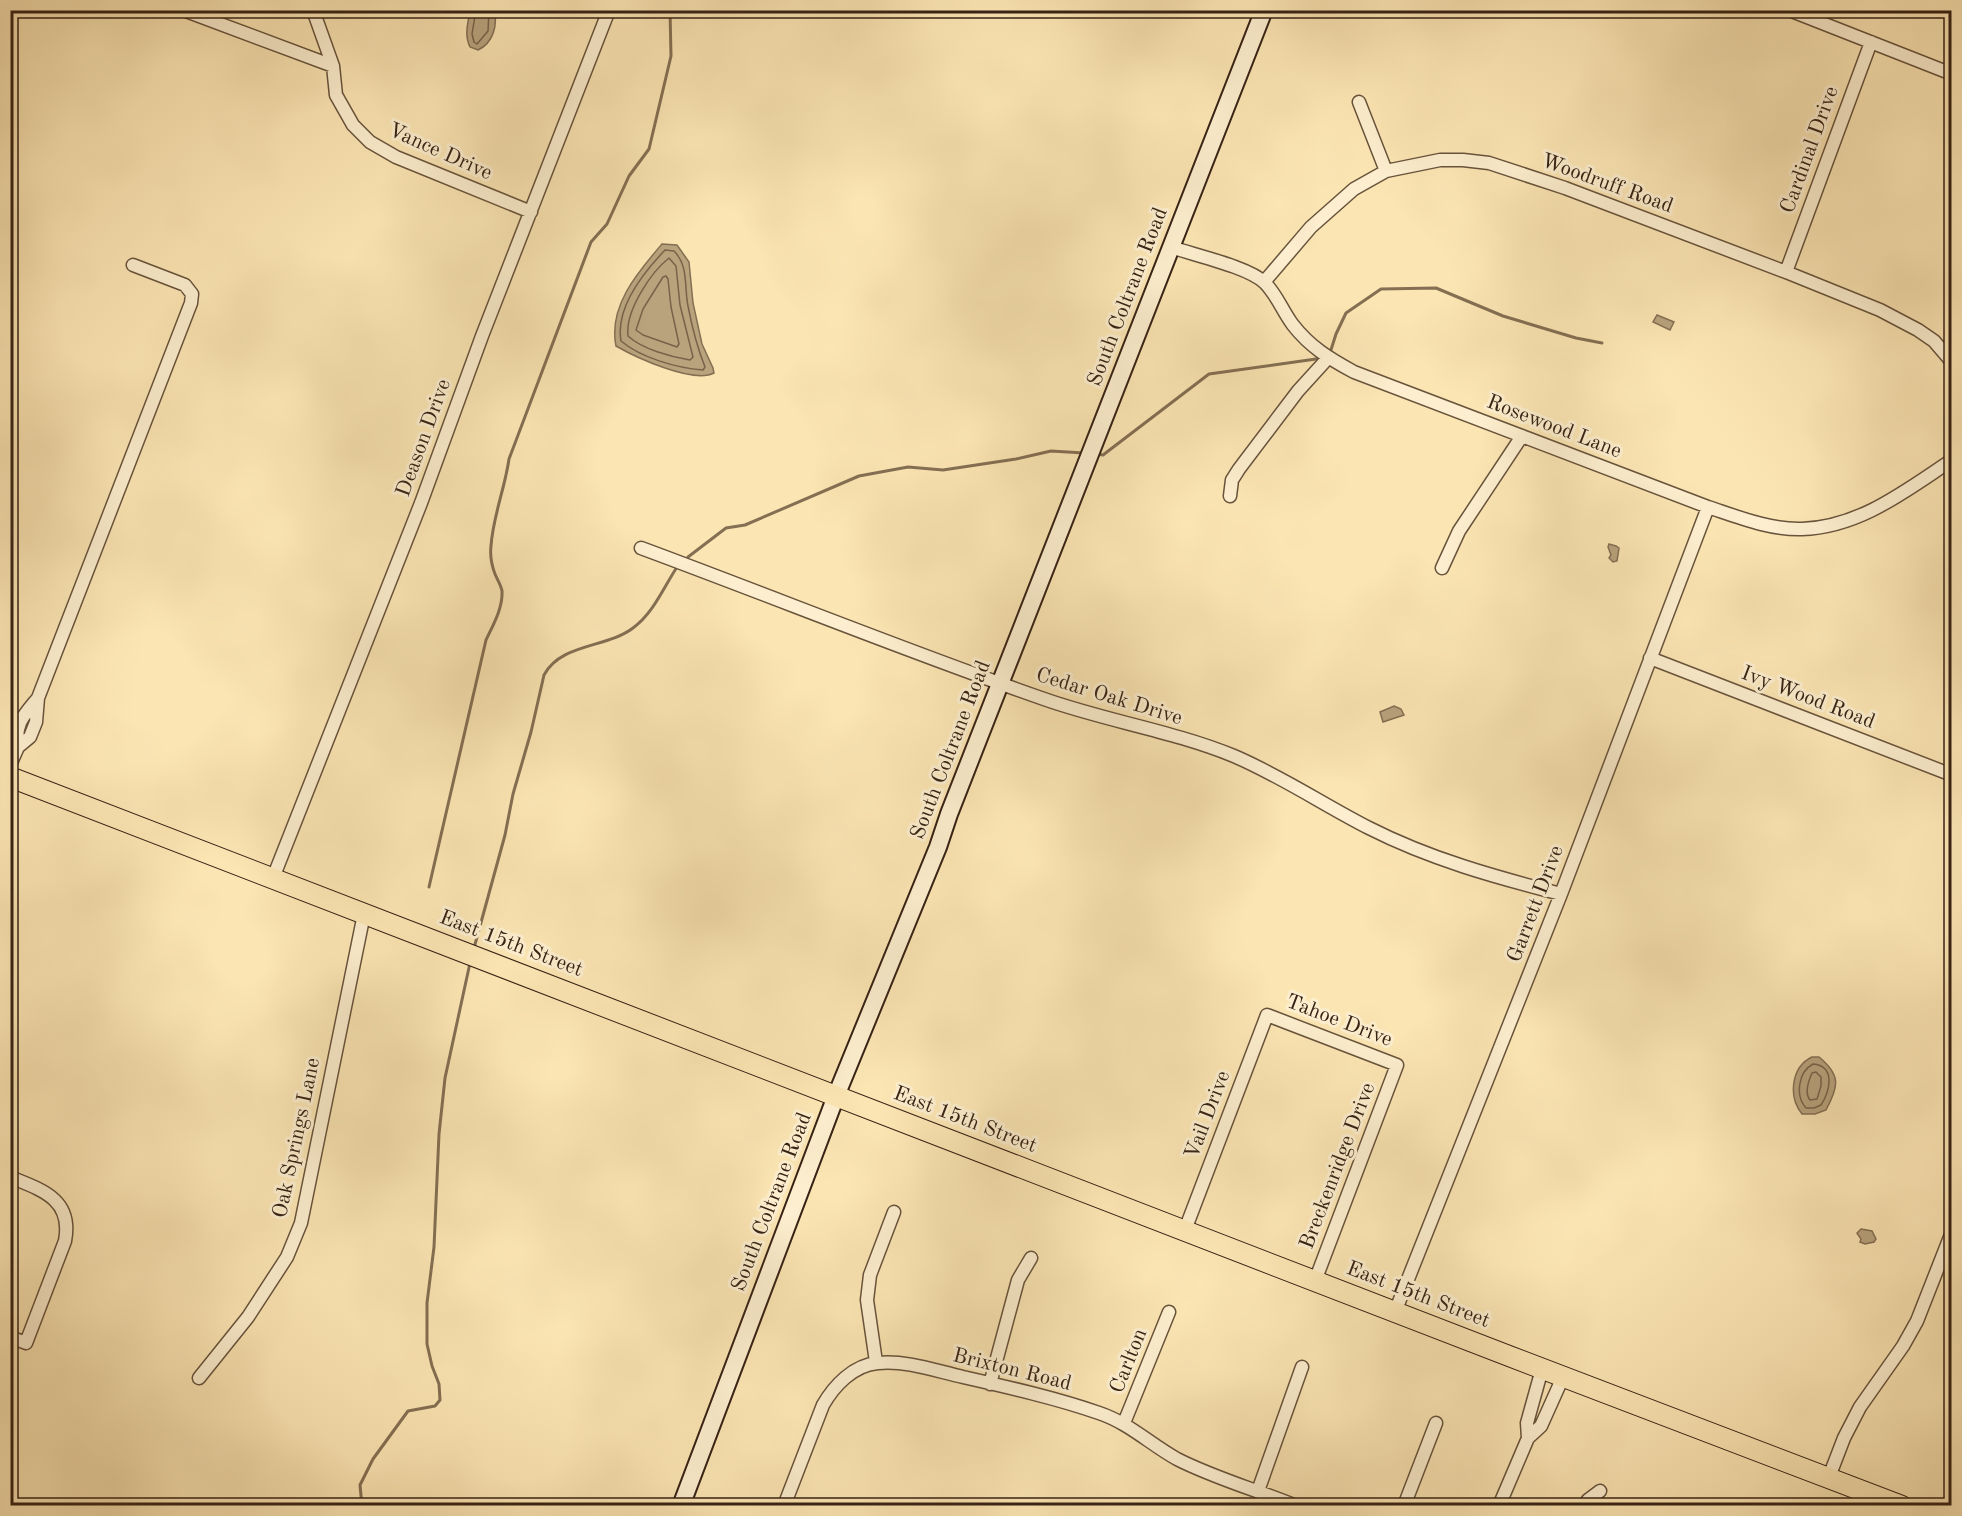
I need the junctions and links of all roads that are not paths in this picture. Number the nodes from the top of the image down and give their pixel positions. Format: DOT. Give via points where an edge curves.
graph roads {
  1 [pos="183,10"];
  2 [pos="313,10"];
  3 [pos="609,10"];
  4 [pos="1264,10"];
  5 [pos="1789,10"];
  6 [pos="1871,42"];
  7 [pos="333,66"];
  8 [pos="1952,74"];
  9 [pos="1359,102"];
  10 [pos="1386,171"];
  11 [pos="531,212"];
  12 [pos="1171,247"];
  13 [pos="133,265"];
  14 [pos="1786,272"];
  15 [pos="1264,282"];
  16 [pos="1325,356"];
  17 [pos="1952,362"];
  18 [pos="1522,436"];
  19 [pos="1952,460"];
  20 [pos="1230,496"];
  21 [pos="1708,507"];
  22 [pos="641,548"];
  23 [pos="1442,568"];
  24 [pos="1650,658"];
  25 [pos="1001,684"];
  26 [pos="10,765"];
  27 [pos="1952,775"];
  28 [pos="10,777"];
  29 [pos="273,878"];
  30 [pos="1561,894"];
  31 [pos="364,914"];
  32 [pos="1267,1015"];
  33 [pos="1397,1065"];
  34 [pos="836,1096"];
  35 [pos="10,1177"];
  36 [pos="894,1212"];
  37 [pos="1185,1230"];
  38 [pos="1952,1232"];
  39 [pos="1031,1258"];
  40 [pos="1315,1281"];
  41 [pos="1169,1312"];
  42 [pos="1395,1312"];
  43 [pos="10,1337"];
  44 [pos="876,1362"];
  45 [pos="1302,1367"];
  46 [pos="1542,1369"];
  47 [pos="1563,1377"];
  48 [pos="199,1378"];
  49 [pos="990,1384"];
  50 [pos="1124,1423"];
  51 [pos="1436,1423"];
  52 [pos="1528,1438"];
  53 [pos="1829,1477"];
  54 [pos="1257,1491"];
  55 [pos="1600,1491"];
  56 [pos="1894,1504"];
  57 [pos="681,1506"];
  58 [pos="784,1506"];
  59 [pos="1296,1506"];
  60 [pos="1404,1506"];
  61 [pos="1499,1506"];
  62 [pos="1584,1506"];
  1 -- 7 [label="street"];
  2 -- 7 [label="street, Vance Drive"];
  3 -- 11 [label="street, Deason Drive"];
  4 -- 12 [label="main road, South Coltrane Road"];
  5 -- 6 [label="street"];
  6 -- 8 [label="street"];
  6 -- 14 [label="street, Cardinal Drive"];
  7 -- 11 [label="street, Vance Drive" via="336,95 353,125 370,142 396,158"];
  9 -- 10 [label="street"];
  10 -- 14 [label="street, Woodruff Road" via="1440,160 1489,163"];
  10 -- 15 [label="street, Woodruff Road" via="1354,189 1325,214"];
  11 -- 29 [label="street, Deason Drive"];
  12 -- 15 [label="street, Rosewood Lane" via="1245,271"];
  12 -- 25 [label="main road, South Coltrane Road"];
  13 -- 26 [label="street" via="185,285 192,294 191,303 38,698 22,716 16,733 18,747"];
  14 -- 17 [label="street, Woodruff Road" via="1880,310 1918,330"];
  15 -- 16 [label="street, Rosewood Lane" via="1293,325"];
  16 -- 18 [label="street, Rosewood Lane" via="1354,372"];
  16 -- 20 [label="street" via="1239,469 1232,480"];
  18 -- 21 [label="street, Rosewood Lane"];
  18 -- 23 [label="street" via="1459,531"];
  19 -- 21 [label="street, Rosewood Lane" via="1885,504 1856,519 1833,525 1782,527"];
  21 -- 24 [label="street, Garrett Drive"];
  22 -- 25 [label="street, Cedar Oak Drive"];
  24 -- 27 [label="street, Ivy Wood Road"];
  24 -- 30 [label="street, Garrett Drive"];
  25 -- 30 [label="street, Cedar Oak Drive" via="1068,708 1205,745 1431,856"];
  25 -- 34 [label="main road, South Coltrane Road"];
  28 -- 29 [label="main road, East 15th Street"];
  29 -- 31 [label="main road, East 15th Street"];
  30 -- 42 [label="street, Garrett Drive"];
  31 -- 34 [label="main road, East 15th Street"];
  31 -- 48 [label="street, Oak Springs Lane" via="301,1224 287,1257 254,1308"];
  32 -- 33 [label="street, Tahoe Drive"];
  32 -- 37 [label="street, Vail Drive"];
  33 -- 40 [label="street, Breckenridge Drive"];
  34 -- 37 [label="main road, East 15th Street"];
  34 -- 57 [label="main road, South Coltrane Road"];
  35 -- 43 [label="street" via="52,1196 66,1228 65,1241 26,1343"];
  36 -- 44 [label="street" via="870,1275 867,1300"];
  37 -- 40 [label="main road, East 15th Street"];
  38 -- 53 [label="street" via="1917,1321 1860,1407"];
  39 -- 49 [label="street" via="1018,1280"];
  40 -- 42 [label="main road, East 15th Street"];
  41 -- 50 [label="street, Carlton"];
  42 -- 46 [label="main road, East 15th Street"];
  44 -- 49 [label="street, Brixton Road" via="904,1363"];
  44 -- 58 [label="street, Brixton Road" via="841,1380 831,1391"];
  45 -- 54 [label="street"];
  46 -- 47 [label="main road, East 15th Street"];
  46 -- 52 [label="street" via="1527,1423"];
  47 -- 52 [label="street" via="1541,1426"];
  47 -- 53 [label="main road, East 15th Street"];
  49 -- 50 [label="street, Brixton Road"];
  50 -- 54 [label="street, Brixton Road" via="1176,1458"];
  51 -- 60 [label="street"];
  52 -- 61 [label="street"];
  53 -- 56 [label="main road, East 15th Street"];
  54 -- 59 [label="street, Brixton Road"];
  55 -- 62 [label="street"];
}
